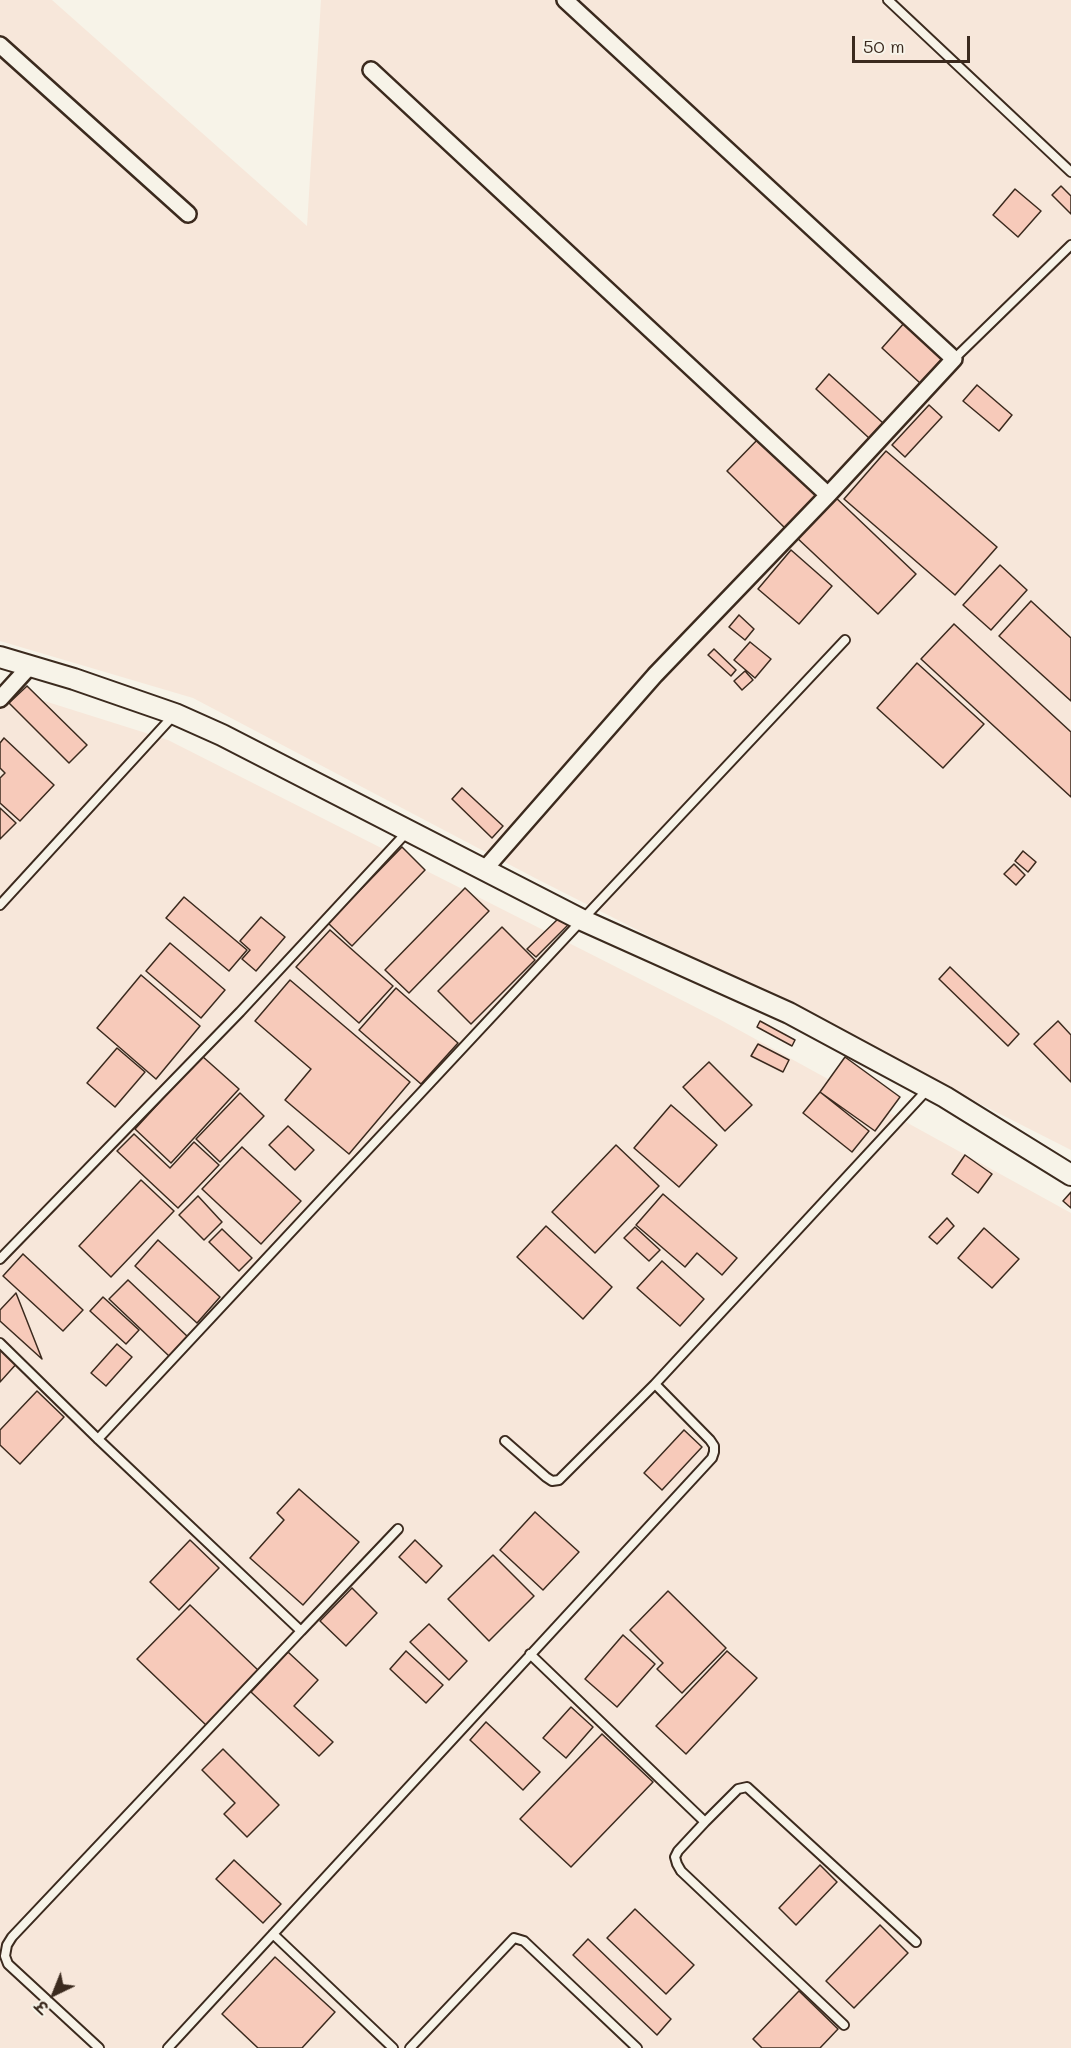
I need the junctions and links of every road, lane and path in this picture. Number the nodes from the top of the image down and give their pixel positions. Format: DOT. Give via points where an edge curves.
graph roads {
  1 [pos="565,0"];
  2 [pos="888,0"];
  3 [pos="0,45"];
  4 [pos="371,70"];
  5 [pos="1071,172"];
  6 [pos="188,214"];
  7 [pos="1071,244"];
  8 [pos="954,359"];
  9 [pos="828,495"];
  10 [pos="845,640"];
  11 [pos="0,657"];
  12 [pos="30,666"];
  13 [pos="0,699"];
  14 [pos="175,714"];
  15 [pos="408,831"];
  16 [pos="484,870"];
  17 [pos="0,905"];
  18 [pos="582,920"];
  19 [pos="928,1089"];
  20 [pos="1071,1175"];
  21 [pos="0,1259"];
  22 [pos="0,1343"];
  23 [pos="655,1384"];
  24 [pos="98,1439"];
  25 [pos="505,1441"];
  26 [pos="398,1529"];
  27 [pos="301,1631"];
  28 [pos="530,1654"];
  29 [pos="705,1822"];
  30 [pos="273,1934"];
  31 [pos="916,1942"];
  32 [pos="844,2025"];
  33 [pos="99,2048"];
  34 [pos="168,2048"];
  35 [pos="393,2048"];
  36 [pos="410,2048"];
  37 [pos="637,2048"];
  1 -- 8 [label="street"];
  2 -- 5 [label="lane"];
  3 -- 6 [label="street"];
  4 -- 9 [label="street"];
  7 -- 8 [label="lane"];
  8 -- 9 [label="street"];
  9 -- 16 [label="street" via="655,675"];
  10 -- 18 [label="lane"];
  11 -- 12 [label="street"];
  12 -- 13 [label="street"];
  12 -- 14 [label="street"];
  14 -- 15 [label="street"];
  14 -- 17 [label="lane"];
  15 -- 16 [label="street"];
  15 -- 21 [label="lane" via="240,1012"];
  16 -- 18 [label="street"];
  18 -- 19 [label="street" via="789,1013"];
  18 -- 24 [label="lane"];
  19 -- 20 [label="street"];
  19 -- 23 [label="lane"];
  22 -- 24 [label="lane"];
  23 -- 25 [label="lane" via="559,1480 546,1477"];
  23 -- 28 [label="lane" via="710,1440 714,1446 712,1458"];
  24 -- 27 [label="lane"];
  26 -- 27 [label="lane"];
  27 -- 33 [label="lane" via="7,1946 8,1964"];
  28 -- 29 [label="lane"];
  28 -- 30 [label="lane"];
  29 -- 31 [label="lane" via="738,1789 747,1786"];
  29 -- 32 [label="lane" via="678,1851 677,1864"];
  30 -- 34 [label="lane"];
  30 -- 35 [label="lane"];
  36 -- 37 [label="lane" via="514,1938 524,1941"];
}
